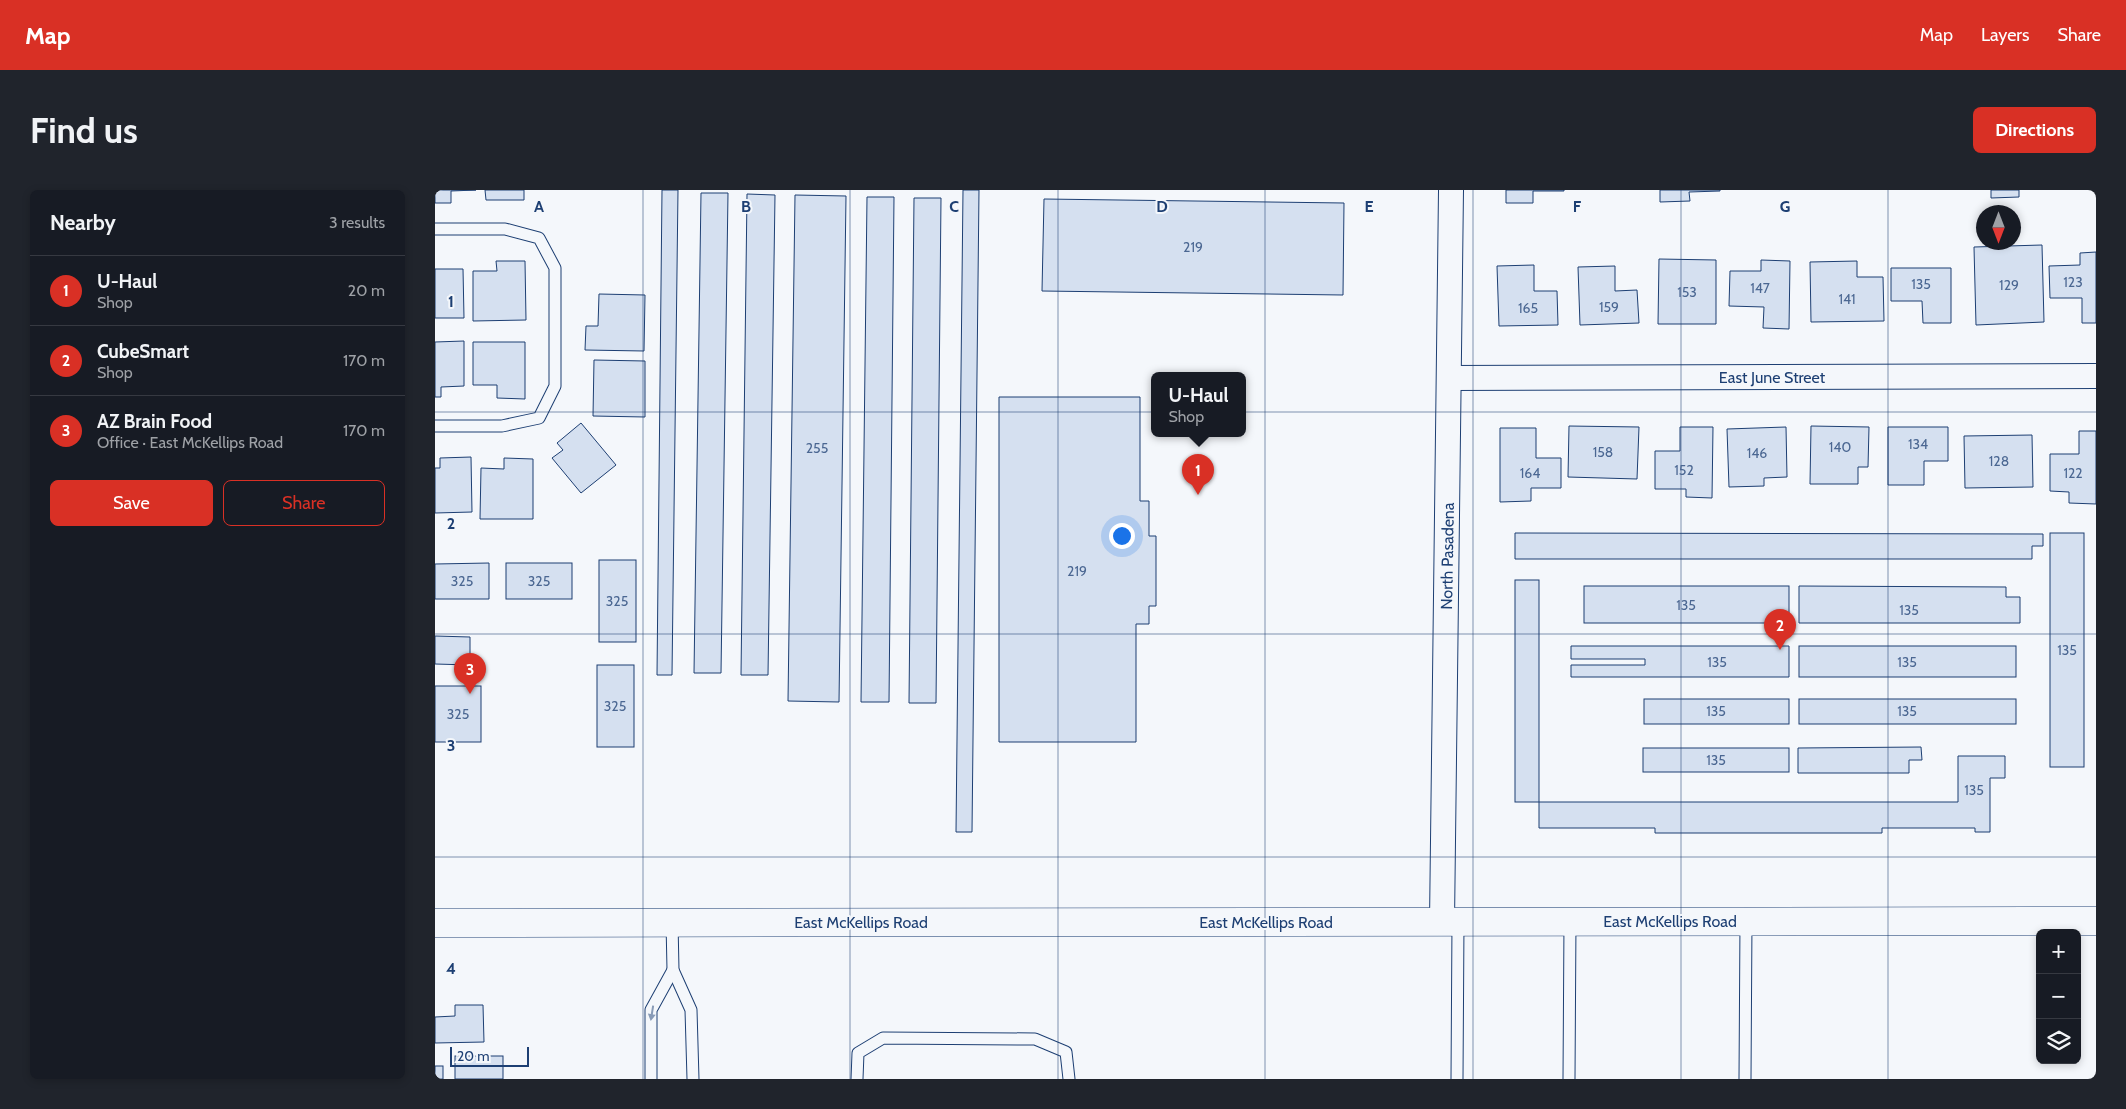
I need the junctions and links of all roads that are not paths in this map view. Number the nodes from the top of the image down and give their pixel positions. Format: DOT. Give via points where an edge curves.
graph roads {
  1 [pos="1451,190"];
  2 [pos="435,229"];
  3 [pos="2096,376"];
  4 [pos="1449,378"];
  5 [pos="435,426"];
  6 [pos="1570,921"];
  7 [pos="1746,921"];
  8 [pos="2096,921"];
  9 [pos="672,922"];
  10 [pos="1450,922"];
  11 [pos="435,923"];
  12 [pos="673,970"];
  13 [pos="651,1079"];
  14 [pos="693,1079"];
  15 [pos="857,1079"];
  16 [pos="1069,1079"];
  17 [pos="1457,1079"];
  18 [pos="1569,1079"];
  19 [pos="1745,1079"];
  1 -- 4 [label="street, North Pasadena"];
  2 -- 5 [label="lane" via="505,229 539,238 555,268 555,386 539,418 502,426"];
  3 -- 4 [label="street, East June Street"];
  4 -- 10 [label="street, North Pasadena"];
  6 -- 7 [label="main road, East McKellips Road"];
  6 -- 10 [label="main road, East McKellips Road"];
  6 -- 18 [label="lane"];
  7 -- 8 [label="main road, East McKellips Road"];
  7 -- 19 [label="lane"];
  9 -- 10 [label="main road, East McKellips Road"];
  9 -- 11 [label="main road, East McKellips Road"];
  9 -- 12 [label="lane"];
  10 -- 17 [label="lane"];
  12 -- 13 [label="lane, one-way" via="651,1010"];
  12 -- 14 [label="lane" via="691,1010"];
  15 -- 16 [label="lane" via="858,1053 883,1038 892,1038 1035,1039 1066,1052"];
}
